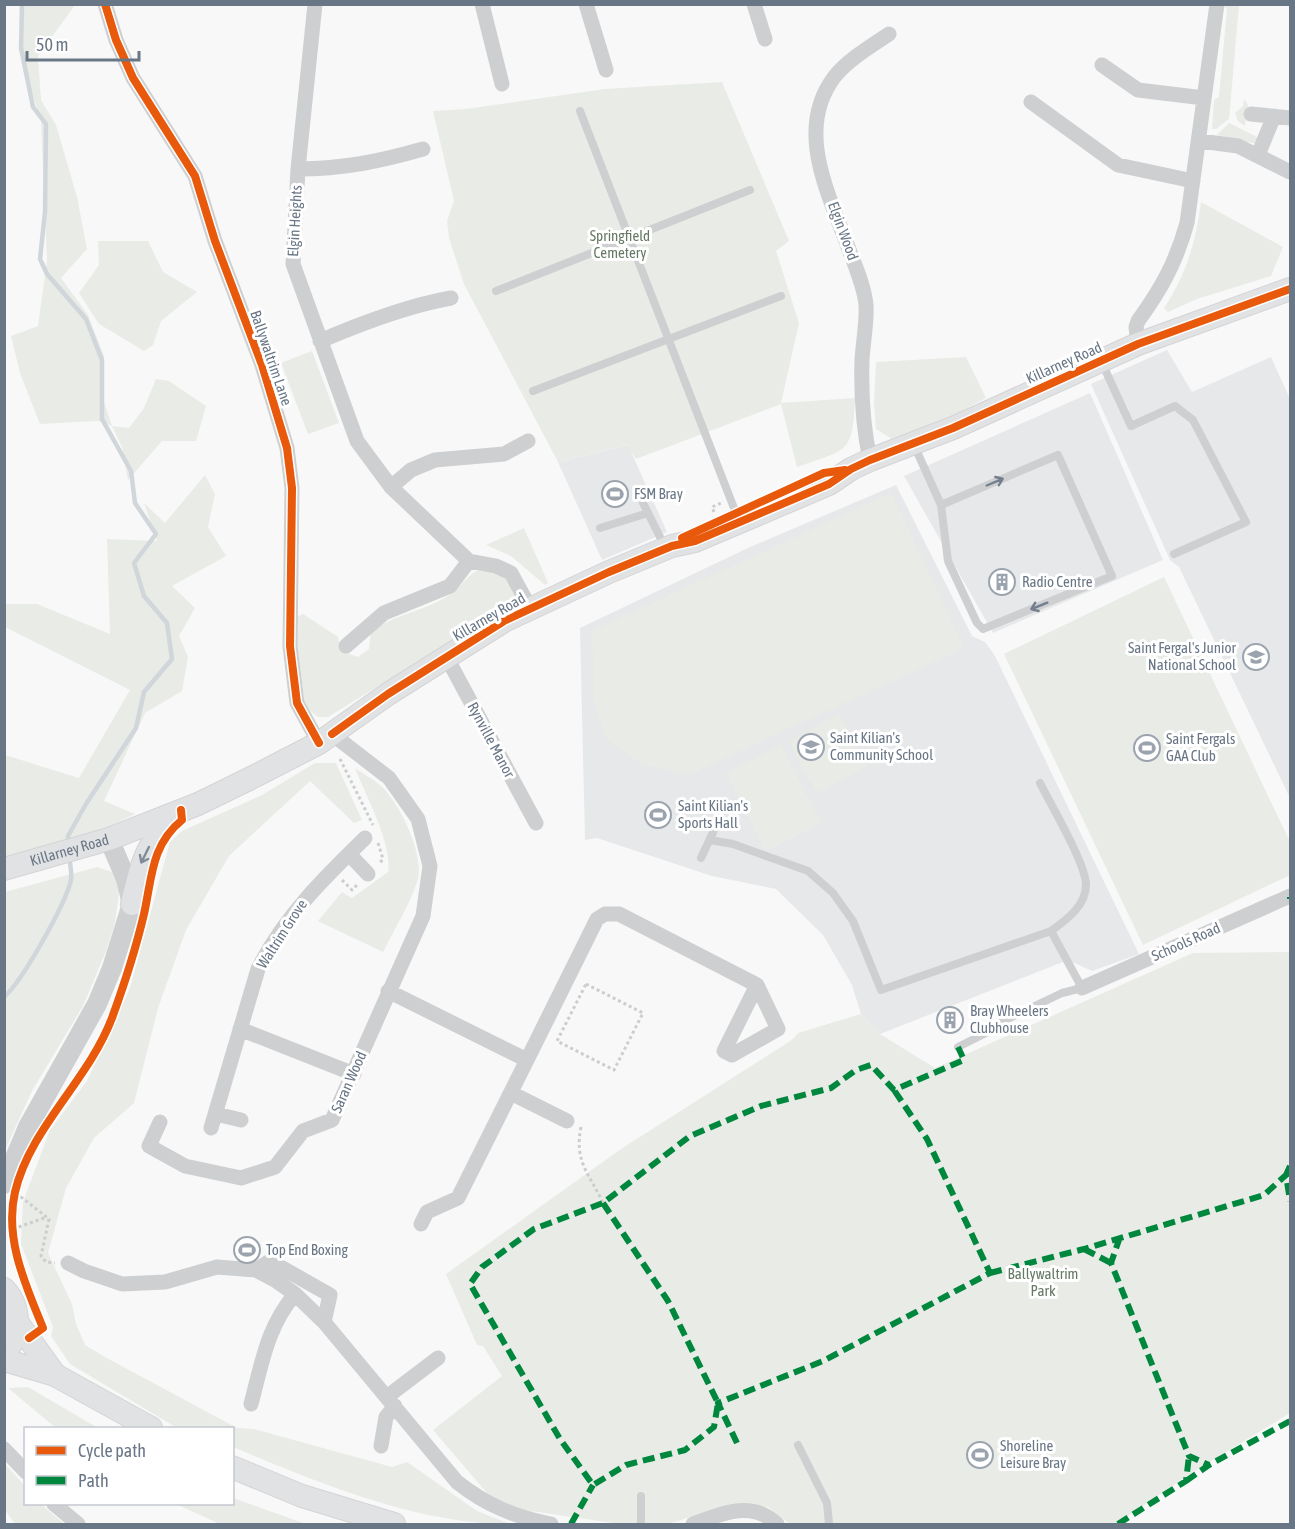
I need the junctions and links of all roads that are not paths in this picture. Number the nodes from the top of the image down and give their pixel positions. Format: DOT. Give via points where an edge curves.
graph roads {
  1 [pos="105,4"];
  2 [pos="315,4"];
  3 [pos="482,4"];
  4 [pos="586,4"];
  5 [pos="754,4"];
  6 [pos="1217,4"];
  7 [pos="889,34"];
  8 [pos="765,39"];
  9 [pos="1102,65"];
  10 [pos="606,70"];
  11 [pos="502,84"];
  12 [pos="1204,98"];
  13 [pos="1031,102"];
  14 [pos="580,111"];
  15 [pos="1251,114"];
  16 [pos="1274,116"];
  17 [pos="1290,118"];
  18 [pos="1200,141"];
  19 [pos="423,149"];
  20 [pos="1258,155"];
  21 [pos="298,169"];
  22 [pos="1290,171"];
  23 [pos="1193,181"];
  24 [pos="750,190"];
  25 [pos="631,238"];
  26 [pos="1290,290"];
  27 [pos="496,291"];
  28 [pos="782,296"];
  29 [pos="451,298"];
  30 [pos="669,340"];
  31 [pos="320,341"];
  32 [pos="1138,345"];
  33 [pos="1101,362"];
  34 [pos="534,392"];
  35 [pos="528,441"];
  36 [pos="914,445"];
  37 [pos="861,464"];
  38 [pos="391,487"];
  39 [pos="643,503"];
  40 [pos="941,505"];
  41 [pos="648,513"];
  42 [pos="737,517"];
  43 [pos="600,528"];
  44 [pos="669,547"];
  45 [pos="1174,554"];
  46 [pos="469,561"];
  47 [pos="530,608"];
  48 [pos="346,646"];
  49 [pos="447,658"];
  50 [pos="325,739"];
  51 [pos="1040,783"];
  52 [pos="175,813"];
  53 [pos="536,823"];
  54 [pos="716,826"];
  55 [pos="365,838"];
  56 [pos="710,840"];
  57 [pos="100,841"];
  58 [pos="349,854"];
  59 [pos="701,858"];
  60 [pos="4,869"];
  61 [pos="368,874"];
  62 [pos="1290,896"];
  63 [pos="132,904"];
  64 [pos="1051,932"];
  65 [pos="757,985"];
  66 [pos="1082,988"];
  67 [pos="388,991"];
  68 [pos="240,1029"];
  69 [pos="958,1047"];
  70 [pos="527,1060"];
  71 [pos="354,1074"];
  72 [pos="511,1093"];
  73 [pos="241,1120"];
  74 [pos="574,1121"];
  75 [pos="160,1122"];
  76 [pos="13,1186"];
  77 [pos="421,1224"];
  78 [pos="68,1263"];
  79 [pos="256,1270"];
  80 [pos="4,1289"];
  81 [pos="295,1294"];
  82 [pos="17,1322"];
  83 [pos="324,1322"];
  84 [pos="4,1353"];
  85 [pos="438,1358"];
  86 [pos="4,1360"];
  87 [pos="56,1375"];
  88 [pos="392,1401"];
  89 [pos="251,1404"];
  90 [pos="149,1427"];
  91 [pos="798,1445"];
  92 [pos="381,1446"];
  93 [pos="4,1449"];
  94 [pos="234,1468"];
  95 [pos="24,1470"];
  96 [pos="641,1496"];
  97 [pos="56,1505"];
  98 [pos="78,1524"];
  99 [pos="394,1524"];
  100 [pos="551,1524"];
  101 [pos="641,1524"];
  102 [pos="693,1524"];
  103 [pos="777,1524"];
  104 [pos="829,1524"];
  1 -- 50 [label="street, Ballywaltrim Lane" via="133,78 195,176 287,448 292,488 290,646 297,703"];
  2 -- 21 [label="street, Elgin Heights"];
  3 -- 11 [label="street"];
  4 -- 10 [label="street"];
  5 -- 8 [label="street"];
  6 -- 12 [label="street"];
  7 -- 37 [label="street, Elgin Wood" via="836,75 819,102 815,123 822,176 866,305 865,435"];
  9 -- 12 [label="street" via="1138,90"];
  12 -- 18 [label="street"];
  13 -- 23 [label="street" via="1118,165"];
  14 -- 25 [label="lane"];
  15 -- 16 [label="street"];
  16 -- 17 [label="street"];
  16 -- 20 [label="street"];
  18 -- 20 [label="street" via="1238,146"];
  18 -- 23 [label="street"];
  19 -- 21 [label="street, Elgin Heights" via="366,165"];
  20 -- 22 [label="street"];
  21 -- 31 [label="street, Elgin Heights" via="293,264"];
  23 -- 32 [label="street" via="1180,247 1166,281 1138,321"];
  24 -- 25 [label="lane"];
  25 -- 27 [label="lane"];
  25 -- 30 [label="lane"];
  26 -- 32 [label="main road, Killarney Road"];
  28 -- 30 [label="lane"];
  29 -- 31 [label="street" via="427,302"];
  30 -- 34 [label="lane"];
  30 -- 42 [label="lane"];
  31 -- 38 [label="street, Elgin Heights" via="357,441"];
  32 -- 33 [label="main road, Killarney Road"];
  33 -- 36 [label="main road, Killarney Road"];
  33 -- 45 [label="lane" via="1131,426 1175,406 1193,420 1246,522"];
  35 -- 38 [label="street" via="504,454 435,460 411,470"];
  36 -- 37 [label="main road, Killarney Road"];
  36 -- 40 [label="lane"];
  37 -- 42 [label="main road, Killarney Road" via="829,484"];
  38 -- 46 [label="street, Elgin Heights"];
  39 -- 41 [label="lane"];
  40 -- 40 [label="lane, one-way" via="1058,455 1112,576 983,629 948,561"];
  41 -- 43 [label="lane"];
  41 -- 44 [label="lane"];
  42 -- 44 [label="main road, Killarney Road" via="689,532"];
  44 -- 47 [label="main road, Killarney Road"];
  46 -- 47 [label="street" via="511,573"];
  46 -- 48 [label="street" via="450,586 384,613"];
  47 -- 49 [label="main road, Killarney Road"];
  49 -- 50 [label="main road, Killarney Road"];
  49 -- 53 [label="street, Rynville Manor"];
  50 -- 52 [label="main road, Killarney Road"];
  50 -- 67 [label="street, Saran Wood" via="389,778 418,819 430,866 423,916"];
  51 -- 64 [label="lane" via="1081,866 1086,885 1082,902"];
  52 -- 57 [label="main road, Killarney Road"];
  52 -- 63 [label="main road, one-way" via="142,859"];
  54 -- 56 [label="lane"];
  55 -- 58 [label="street, Waltrim Grove"];
  56 -- 59 [label="lane"];
  56 -- 64 [label="lane" via="733,844 808,871 833,893 852,921 881,990"];
  57 -- 60 [label="main road, Killarney Road"];
  57 -- 63 [label="street" via="126,879"];
  58 -- 61 [label="street"];
  58 -- 68 [label="street, Waltrim Grove" via="300,903 264,956"];
  62 -- 66 [label="street, Schools Road"];
  63 -- 76 [label="street" via="97,1004 28,1127"];
  64 -- 66 [label="lane"];
  65 -- 70 [label="street" via="619,914 605,914 597,919"];
  66 -- 69 [label="lane" via="1024,1011"];
  67 -- 70 [label="street"];
  67 -- 71 [label="street, Saran Wood"];
  68 -- 71 [label="street"];
  68 -- 73 [label="street, Waltrim Grove" via="214,1121"];
  70 -- 72 [label="street"];
  71 -- 75 [label="street, Saran Wood" via="332,1120 303,1131 275,1167 241,1178 185,1166 149,1146"];
  72 -- 74 [label="street"];
  72 -- 77 [label="street" via="458,1198 428,1212"];
  78 -- 79 [label="street" via="104,1279 132,1284 165,1282 217,1267"];
  79 -- 81 [label="street"];
  79 -- 83 [label="street" via="270,1261 330,1295"];
  80 -- 82 [label="main road" via="15,1306"];
  81 -- 83 [label="street"];
  81 -- 89 [label="street" via="271,1328"];
  82 -- 84 [label="main road" via="15,1336"];
  82 -- 87 [label="main road"];
  83 -- 88 [label="street"];
  85 -- 88 [label="street"];
  86 -- 87 [label="main road"];
  87 -- 90 [label="main road"];
  88 -- 92 [label="street"];
  88 -- 100 [label="street" via="457,1482 477,1498 497,1509"];
  91 -- 104 [label="lane" via="827,1503"];
  93 -- 95 [label="street"];
  94 -- 99 [label="main road" via="302,1496"];
  96 -- 101 [label="lane"];
  97 -- 98 [label="street"];
  102 -- 103 [label="street" via="727,1511 750,1510 768,1515"];
}
